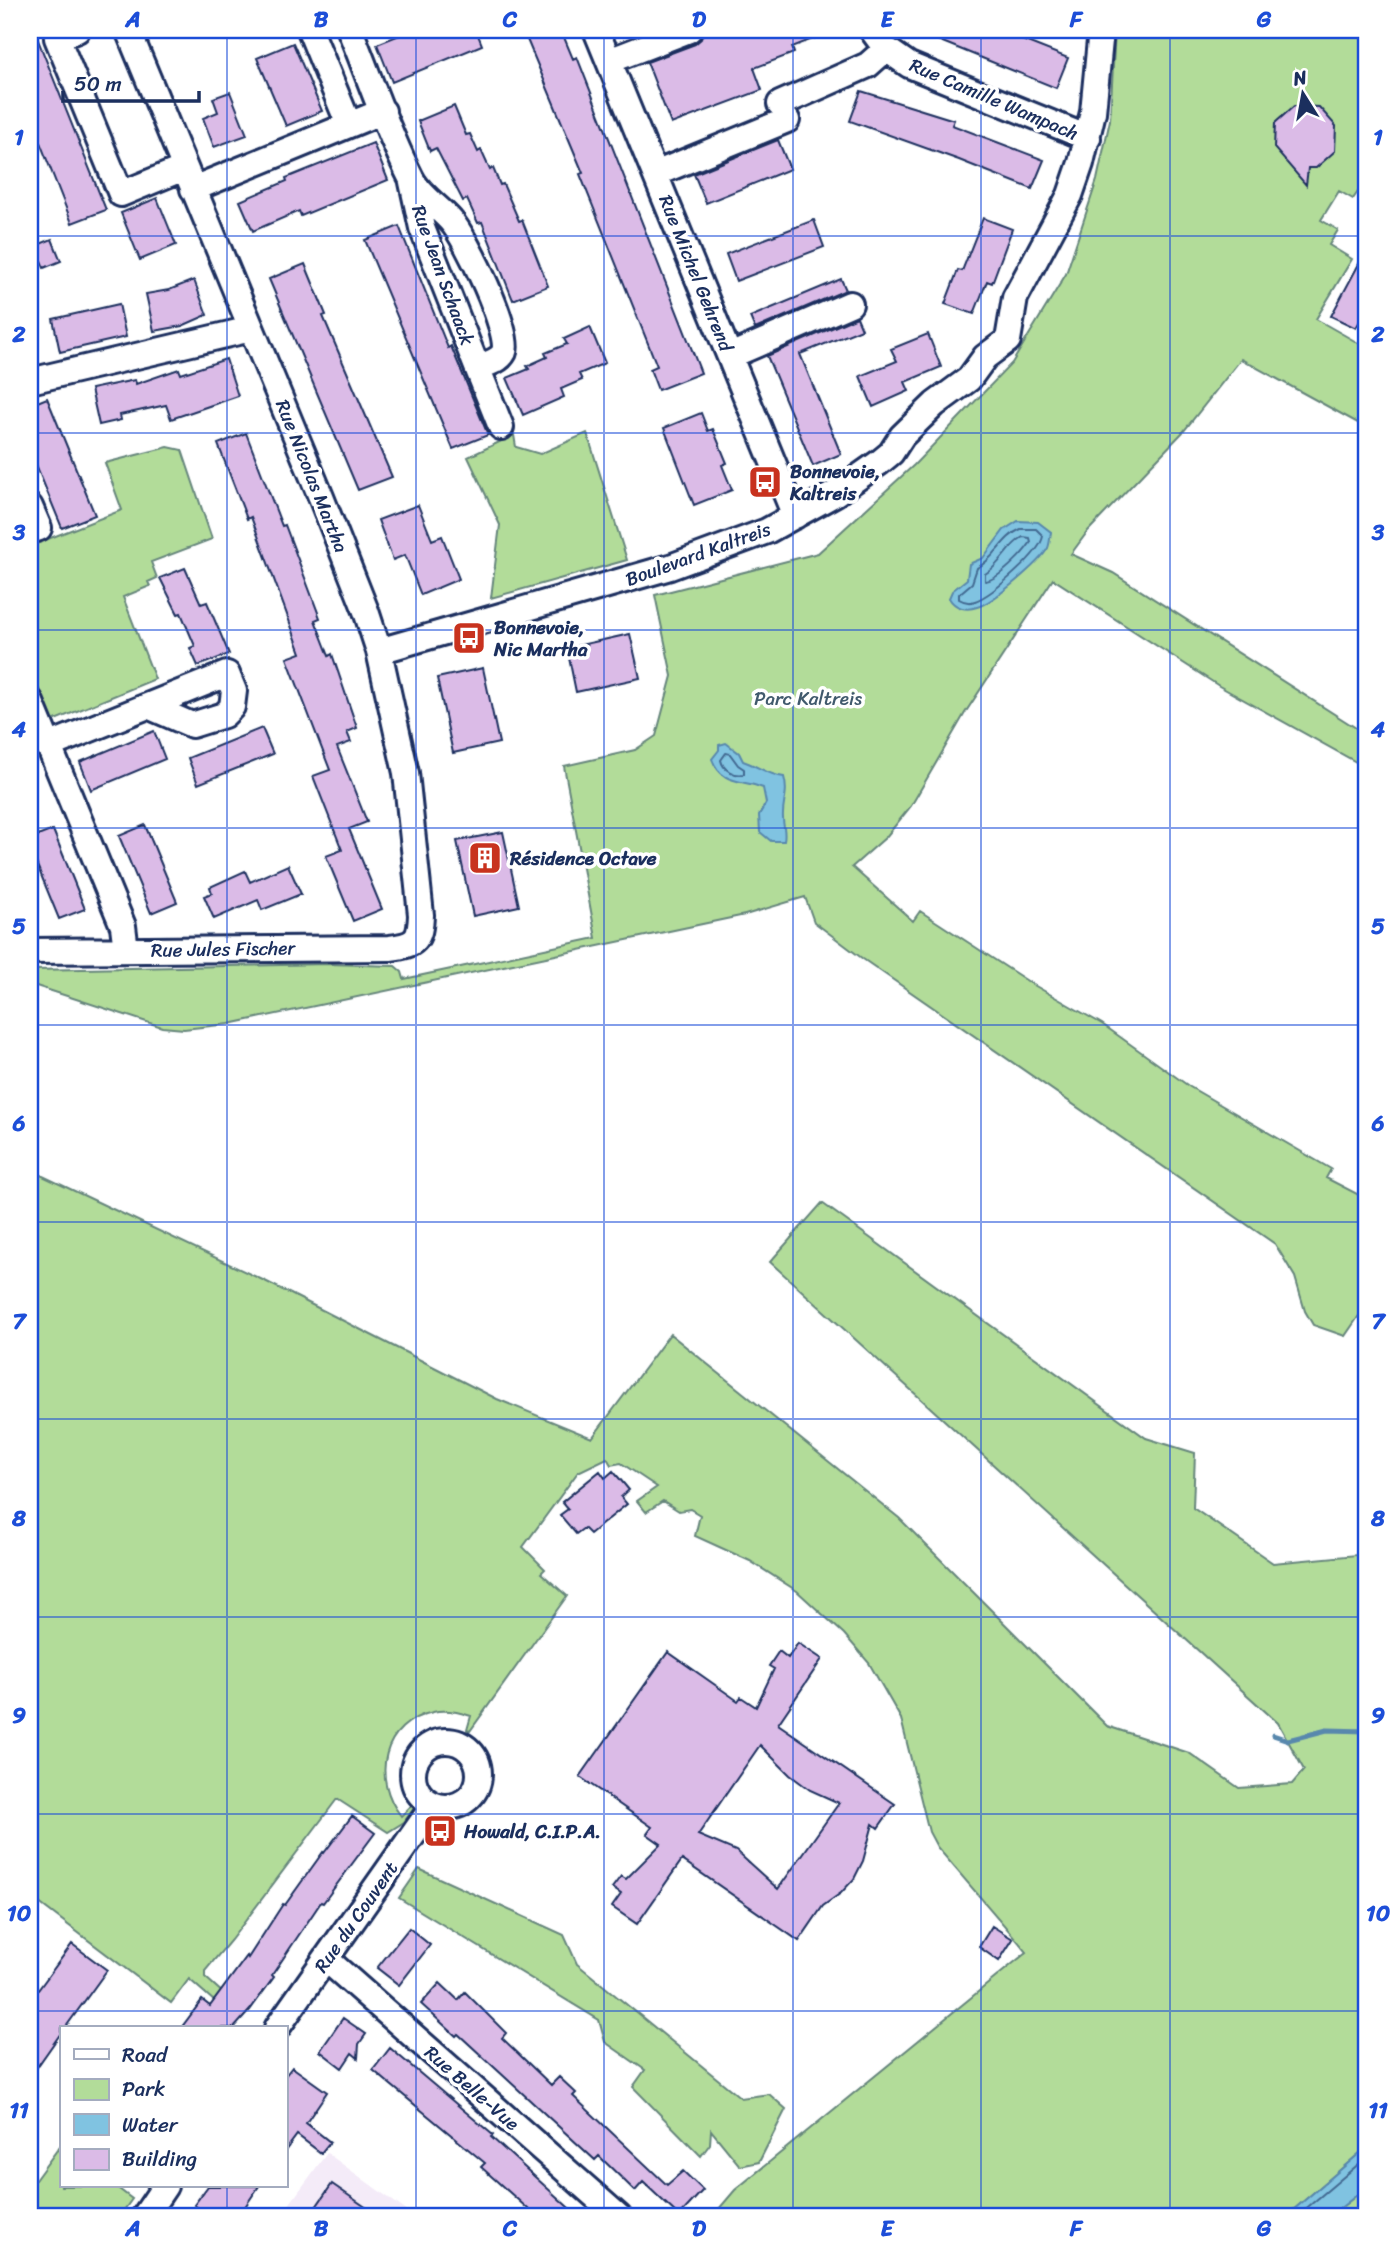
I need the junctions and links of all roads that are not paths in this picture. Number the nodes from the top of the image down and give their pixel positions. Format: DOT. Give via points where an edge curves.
graph roads {
  1 [pos="77,30"];
  2 [pos="128,30"];
  3 [pos="343,30"];
  4 [pos="350,30"];
  5 [pos="596,30"];
  6 [pos="689,30"];
  7 [pos="1101,30"];
  8 [pos="313,36"];
  9 [pos="879,40"];
  10 [pos="609,61"];
  11 [pos="383,111"];
  12 [pos="349,125"];
  13 [pos="1088,138"];
  14 [pos="655,174"];
  15 [pos="189,178"];
  16 [pos="412,182"];
  17 [pos="850,304"];
  18 [pos="251,329"];
  19 [pos="730,356"];
  20 [pos="477,367"];
  21 [pos="30,381"];
  22 [pos="501,427"];
  23 [pos="30,507"];
  24 [pos="795,516"];
  25 [pos="30,531"];
  26 [pos="379,651"];
  27 [pos="30,700"];
  28 [pos="148,706"];
  29 [pos="48,746"];
  30 [pos="415,942"];
  31 [pos="126,950"];
  32 [pos="30,951"];
  33 [pos="434,1805"];
  34 [pos="326,1959"];
  35 [pos="278,2026"];
  36 [pos="164,2188"];
  37 [pos="144,2217"];
  38 [pos="619,2217"];
  1 -- 15 [label="street" via="57,38 121,194"];
  2 -- 15 [label="street, Rue Nicolas Martha"];
  3 -- 8 [label="street"];
  4 -- 11 [label="street, Rue Jean Schaack"];
  5 -- 10 [label="street, Rue Michel Gehrend"];
  6 -- 10 [label="street"];
  7 -- 13 [label="street, Boulevard Kaltreis"];
  8 -- 12 [label="street"];
  9 -- 13 [label="street, Rue Camille Wampach" via="909,65"];
  9 -- 14 [label="street" via="868,65"];
  10 -- 14 [label="street, Rue Michel Gehrend"];
  11 -- 12 [label="street"];
  11 -- 16 [label="street, Rue Jean Schaack"];
  12 -- 15 [label="street"];
  13 -- 24 [label="street, Boulevard Kaltreis" via="1070,195 1015,298 1008,340 985,357 969,380 935,404 891,453 836,494"];
  14 -- 19 [label="street, Rue Michel Gehrend"];
  15 -- 18 [label="street, Rue Nicolas Martha"];
  16 -- 20 [label="street, Rue Jean Schaack" via="422,228"];
  16 -- 20 [label="street, Rue Jean Schaack" via="465,240 500,322 505,350 500,359"];
  17 -- 19 [label="street"];
  18 -- 21 [label="street"];
  18 -- 26 [label="street, Rue Nicolas Martha"];
  19 -- 24 [label="street, Rue Michel Gehrend"];
  20 -- 22 [label="street, Rue Jean Schaack"];
  23 -- 25 [label="street" via="38,528"];
  24 -- 26 [label="street, Boulevard Kaltreis" via="670,567"];
  26 -- 30 [label="street, Rue Nicolas Martha" via="411,806 421,915"];
  27 -- 29 [label="street"];
  28 -- 29 [label="street"];
  29 -- 31 [label="street" via="123,926"];
  30 -- 31 [label="street, Rue Jules Fischer" via="390,947"];
  31 -- 32 [label="street, Rue Jules Fischer"];
  33 -- 34 [label="street, Rue du Couvent"];
  34 -- 35 [label="street, Rue du Couvent"];
  34 -- 38 [label="street, Rue Belle-Vue"];
  36 -- 37 [label="street"];
}
